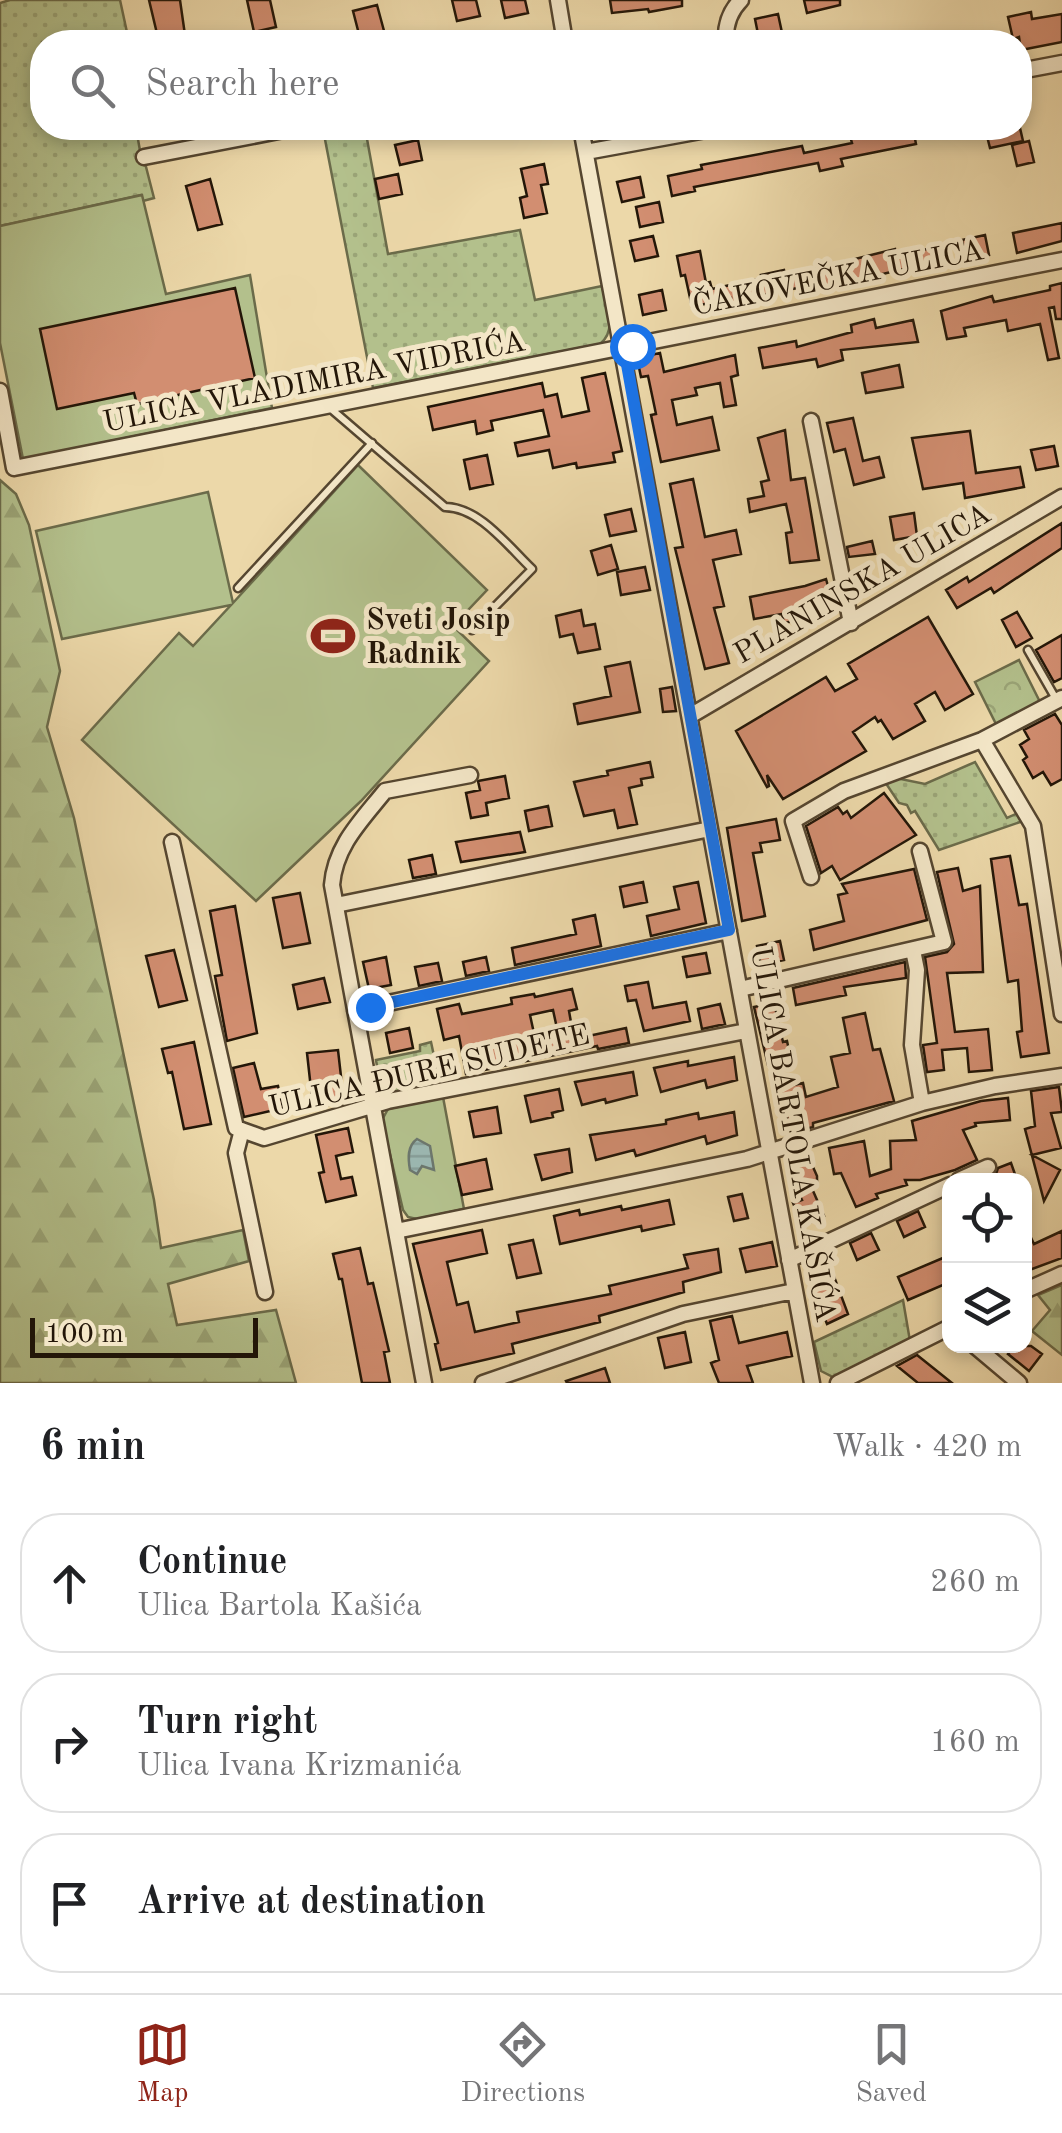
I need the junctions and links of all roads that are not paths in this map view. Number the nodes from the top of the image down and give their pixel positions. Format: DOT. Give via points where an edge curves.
graph roads {
  1 [pos="558,0"];
  2 [pos="741,0"];
  3 [pos="564,30"];
  4 [pos="726,30"];
  5 [pos="1062,63"];
  6 [pos="1032,69"];
  7 [pos="232,140"];
  8 [pos="584,140"];
  9 [pos="652,140"];
  10 [pos="586,152"];
  11 [pos="144,157"];
  12 [pos="1062,260"];
  13 [pos="624,348"];
  14 [pos="0,391"];
  15 [pos="329,407"];
  16 [pos="811,420"];
  17 [pos="372,443"];
  18 [pos="1062,497"];
  19 [pos="238,588"];
  20 [pos="851,623"];
  21 [pos="472,630"];
  22 [pos="1028,650"];
  23 [pos="1059,699"];
  24 [pos="690,716"];
  25 [pos="982,740"];
  26 [pos="470,776"];
  27 [pos="710,829"];
  28 [pos="172,842"];
  29 [pos="920,851"];
  30 [pos="811,877"];
  31 [pos="336,906"];
  32 [pos="729,930"];
  33 [pos="913,950"];
  34 [pos="740,989"];
  35 [pos="354,1010"];
  36 [pos="1062,1014"];
  37 [pos="746,1030"];
  38 [pos="1062,1076"];
  39 [pos="922,1104"];
  40 [pos="373,1106"];
  41 [pos="242,1130"];
  42 [pos="770,1150"];
  43 [pos="988,1167"];
  44 [pos="975,1173"];
  45 [pos="942,1189"];
  46 [pos="396,1231"];
  47 [pos="789,1260"];
  48 [pos="1062,1274"];
  49 [pos="1032,1287"];
  50 [pos="794,1291"];
  51 [pos="265,1292"];
  52 [pos="942,1331"];
  53 [pos="983,1353"];
  54 [pos="424,1383"];
  55 [pos="483,1383"];
  56 [pos="812,1383"];
  57 [pos="838,1383"];
  58 [pos="1019,1383"];
  1 -- 3 [label="street"];
  2 -- 4 [label="street"];
  5 -- 6 [label="street"];
  7 -- 11 [label="street"];
  8 -- 10 [label="street, ULICA BARTOLA KAŠIĆA"];
  9 -- 10 [label="street"];
  10 -- 13 [label="street, ULICA BARTOLA KAŠIĆA"];
  12 -- 13 [label="street, ČAKOVEČKA ULICA"];
  13 -- 15 [label="street, ULICA VLADIMIRA VIDRIĆA"];
  13 -- 24 [label="street, ULICA BARTOLA KAŠIĆA"];
  14 -- 15 [label="street, ULICA VLADIMIRA VIDRIĆA" via="14,468"];
  15 -- 17 [label="lane"];
  16 -- 20 [label="street"];
  17 -- 19 [label="lane"];
  17 -- 21 [label="lane" via="445,507 472,514 532,569"];
  18 -- 20 [label="street, PLANINSKA ULICA"];
  20 -- 24 [label="street, PLANINSKA ULICA"];
  22 -- 23 [label="lane"];
  23 -- 25 [label="street"];
  24 -- 27 [label="street, ULICA BARTOLA KAŠIĆA"];
  25 -- 30 [label="street" via="844,791 793,821"];
  25 -- 36 [label="street" via="1032,826"];
  26 -- 31 [label="street" via="385,791 339,852 332,885"];
  27 -- 31 [label="street"];
  27 -- 32 [label="street, ULICA BARTOLA KAŠIĆA"];
  28 -- 41 [label="street, ULICA ĐURE SUDETE" via="236,1128"];
  29 -- 33 [label="street" via="944,942"];
  31 -- 35 [label="street"];
  32 -- 34 [label="street, ULICA BARTOLA KAŠIĆA"];
  32 -- 35 [label="street"];
  33 -- 34 [label="street"];
  33 -- 39 [label="street" via="918,970 912,1045"];
  34 -- 37 [label="street, ULICA BARTOLA KAŠIĆA"];
  35 -- 40 [label="street"];
  37 -- 40 [label="street, ULICA ĐURE SUDETE"];
  37 -- 42 [label="street, ULICA BARTOLA KAŠIĆA"];
  38 -- 39 [label="street"];
  39 -- 42 [label="street"];
  40 -- 41 [label="street, ULICA ĐURE SUDETE" via="264,1138"];
  40 -- 46 [label="street"];
  41 -- 51 [label="street" via="236,1153"];
  42 -- 46 [label="street"];
  42 -- 47 [label="street, ULICA BARTOLA KAŠIĆA"];
  43 -- 44 [label="street"];
  45 -- 47 [label="street"];
  46 -- 54 [label="street"];
  47 -- 50 [label="street, ULICA BARTOLA KAŠIĆA"];
  48 -- 49 [label="street"];
  50 -- 55 [label="street" via="684,1314"];
  50 -- 56 [label="street, ULICA BARTOLA KAŠIĆA"];
  52 -- 57 [label="street"];
  53 -- 58 [label="street"];
}
